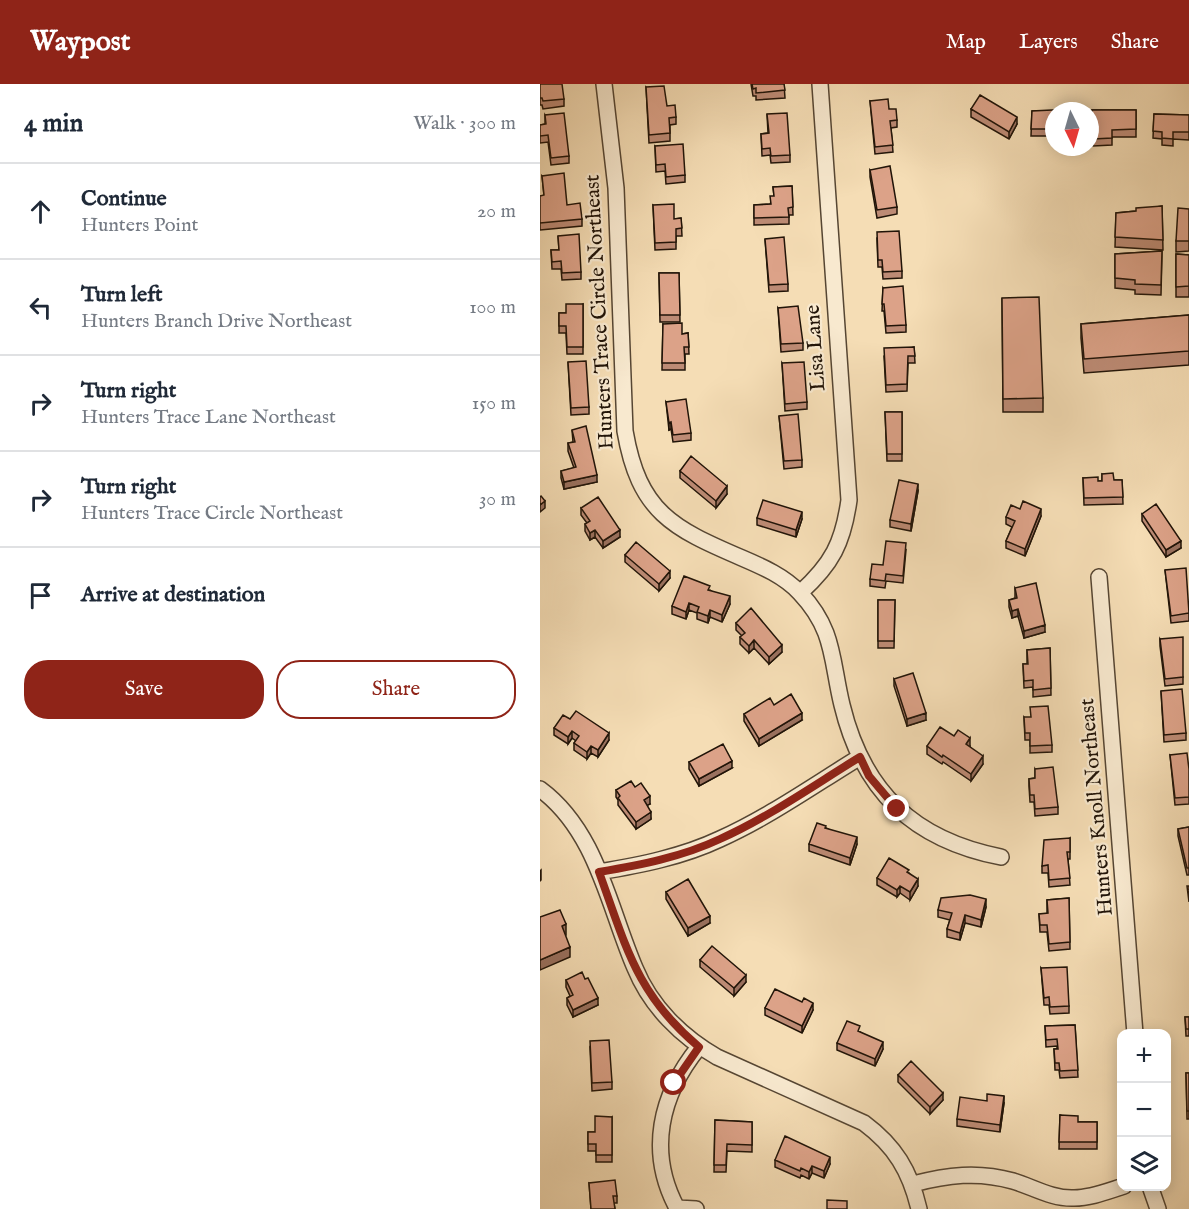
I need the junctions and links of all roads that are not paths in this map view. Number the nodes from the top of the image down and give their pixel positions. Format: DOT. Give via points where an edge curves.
graph roads {
  1 [pos="604,84"];
  2 [pos="820,84"];
  3 [pos="1099,577"];
  4 [pos="800,593"];
  5 [pos="860,757"];
  6 [pos="540,789"];
  7 [pos="1001,857"];
  8 [pos="599,872"];
  9 [pos="1135,1029"];
  10 [pos="699,1047"];
  11 [pos="913,1184"];
  12 [pos="1117,1188"];
  13 [pos="1152,1191"];
  14 [pos="677,1208"];
  15 [pos="696,1209"];
  16 [pos="919,1209"];
  17 [pos="1158,1209"];
  1 -- 4 [label="street, Hunters Trace Circle Northeast" via="616,188 624,431 630,461 637,479 673,524 695,538 769,569"];
  2 -- 4 [label="street, Lisa Lane" via="849,500 846,527 836,551"];
  3 -- 9 [label="street, Hunters Knoll Northeast"];
  4 -- 5 [label="street, Hunters Trace Circle Northeast" via="830,640 843,707"];
  5 -- 7 [label="street, Hunters Trace Circle Northeast" via="882,794 917,825 956,846"];
  5 -- 8 [label="street" via="718,840 661,860"];
  6 -- 8 [label="street" via="575,828"];
  8 -- 10 [label="street" via="640,980 673,1025"];
  10 -- 11 [label="street" via="864,1123 894,1150"];
  10 -- 14 [label="street" via="674,1083 662,1119 665,1186"];
  11 -- 12 [label="street" via="946,1175 981,1174 1075,1198"];
  11 -- 16 [label="street"];
  13 -- 17 [label="street"];
  14 -- 15 [label="street"];
}
